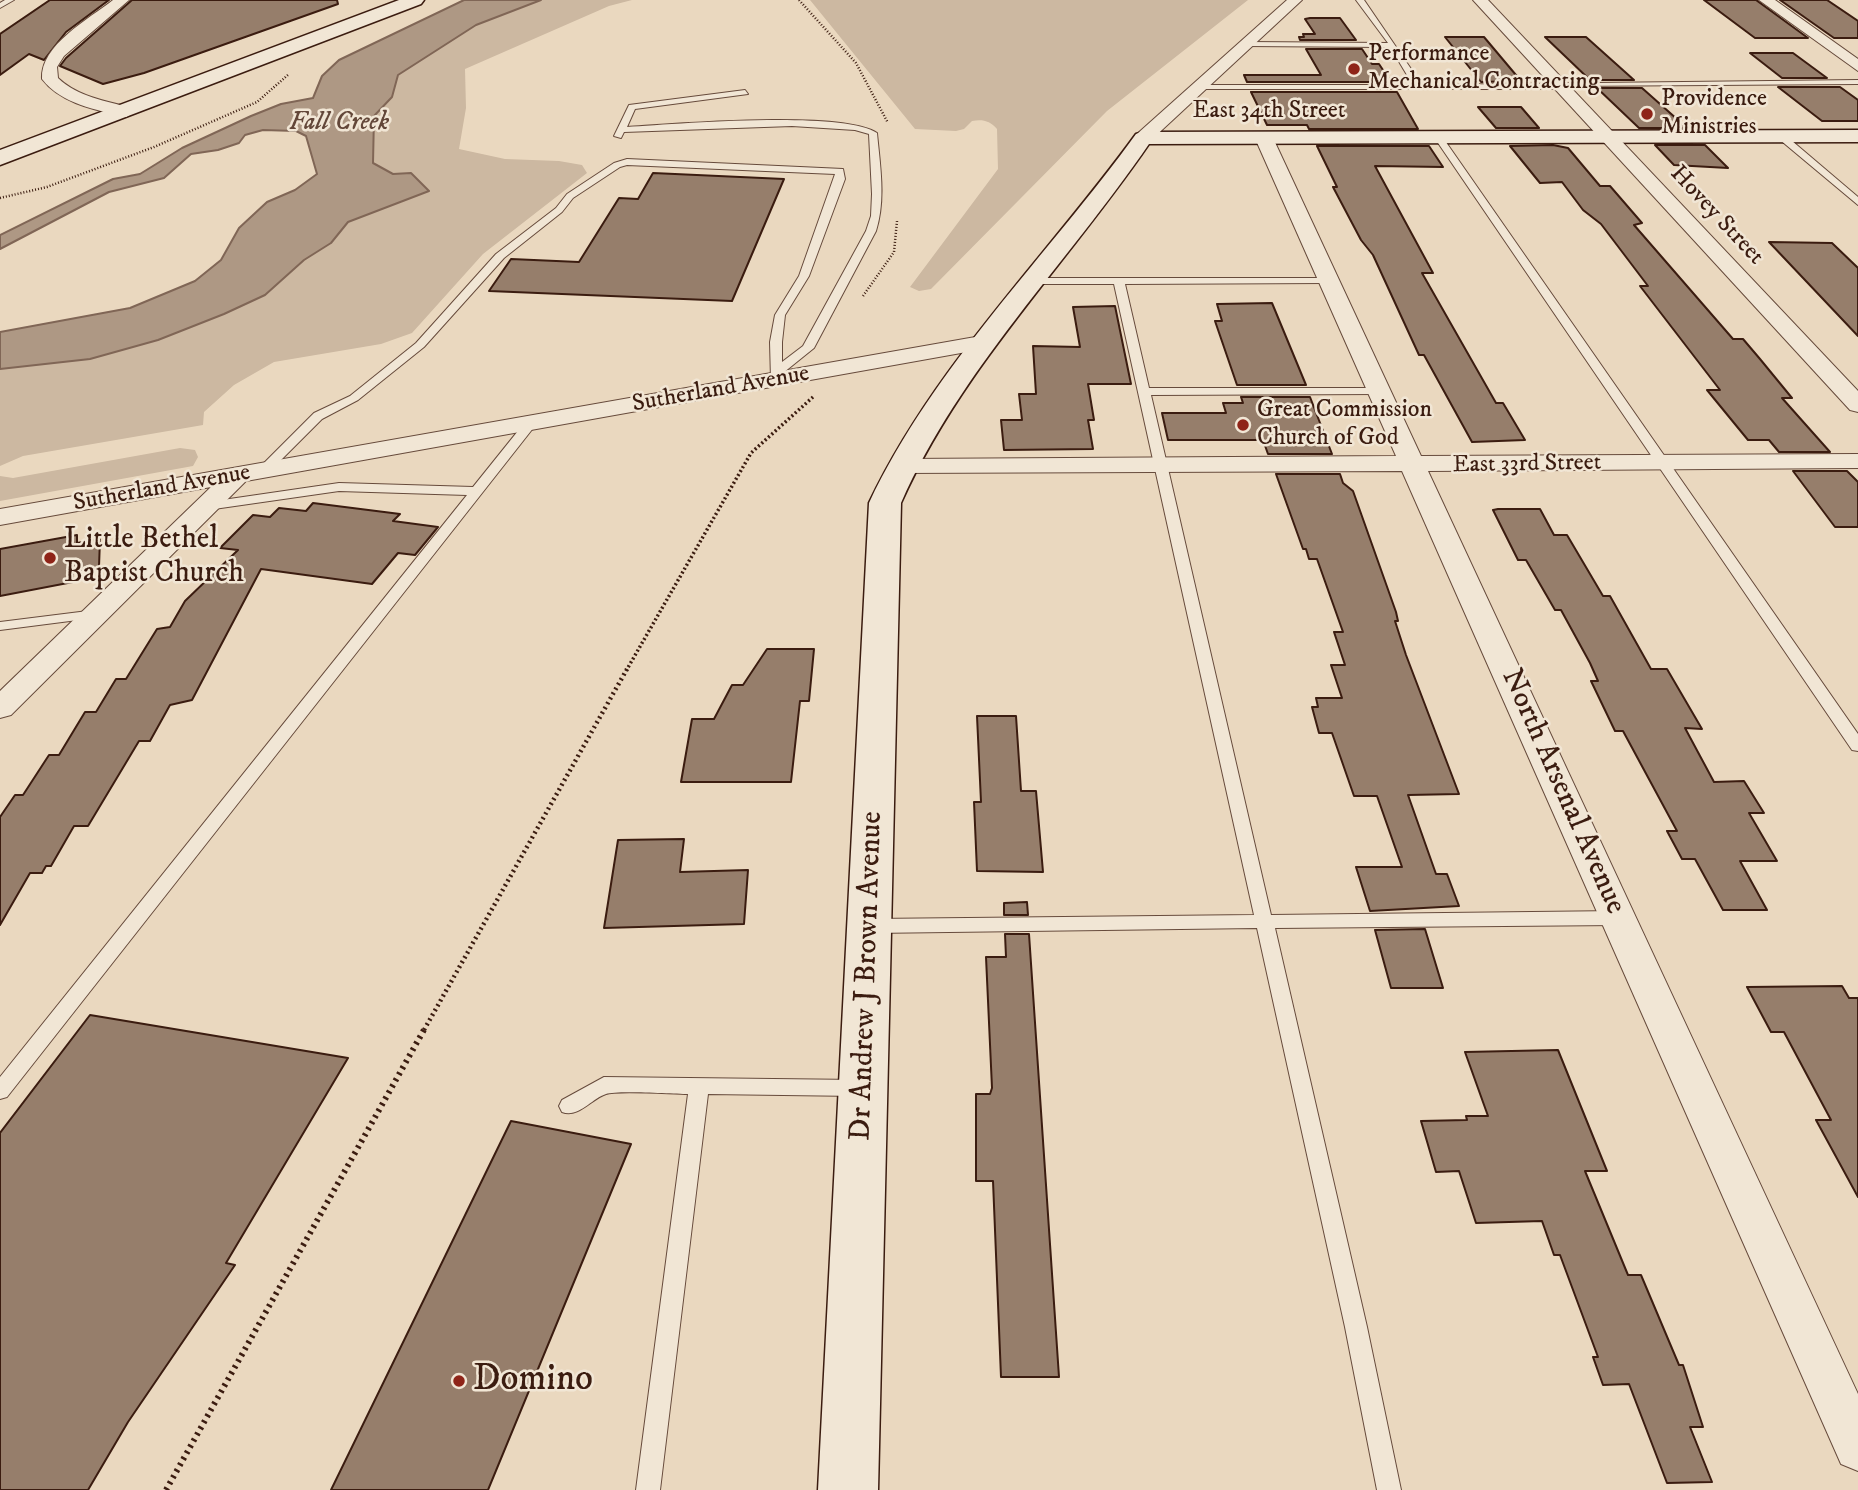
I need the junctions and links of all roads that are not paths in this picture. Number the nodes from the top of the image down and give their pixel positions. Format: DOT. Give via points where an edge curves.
graph roads {
  1 [pos="10,0"];
  2 [pos="122,0"];
  3 [pos="415,0"];
  4 [pos="1296,0"];
  5 [pos="1360,0"];
  6 [pos="1480,0"];
  7 [pos="1766,0"];
  8 [pos="0,6"];
  9 [pos="1246,44"];
  10 [pos="1395,48"];
  11 [pos="1858,66"];
  12 [pos="1858,82"];
  13 [pos="1561,86"];
  14 [pos="1197,87"];
  15 [pos="1419,87"];
  16 [pos="745,92"];
  17 [pos="126,112"];
  18 [pos="1858,136"];
  19 [pos="1609,137"];
  20 [pos="1782,137"];
  21 [pos="1143,138"];
  22 [pos="1264,138"];
  23 [pos="1438,138"];
  24 [pos="0,158"];
  25 [pos="1858,202"];
  26 [pos="1326,280"];
  27 [pos="1032,281"];
  28 [pos="1119,282"];
  29 [pos="981,343"];
  30 [pos="777,376"];
  31 [pos="1379,391"];
  32 [pos="1144,392"];
  33 [pos="1858,405"];
  34 [pos="530,424"];
  35 [pos="1858,461"];
  36 [pos="1664,463"];
  37 [pos="902,466"];
  38 [pos="1160,466"];
  39 [pos="1414,466"];
  40 [pos="251,473"];
  41 [pos="477,491"];
  42 [pos="206,506"];
  43 [pos="0,517"];
  44 [pos="96,614"];
  45 [pos="0,626"];
  46 [pos="6,697"];
  47 [pos="1858,746"];
  48 [pos="1619,918"];
  49 [pos="1264,921"];
  50 [pos="871,926"];
  51 [pos="699,1086"];
  52 [pos="864,1088"];
  53 [pos="0,1091"];
  54 [pos="569,1106"];
  55 [pos="1858,1447"];
  56 [pos="648,1490"];
  57 [pos="848,1490"];
  58 [pos="1389,1490"];
  1 -- 8 [label="lane"];
  2 -- 17 [label="street" via="56,52 44,74 47,84 62,94"];
  3 -- 17 [label="main road"];
  4 -- 9 [label="street"];
  5 -- 10 [label="lane"];
  6 -- 13 [label="street, Hovey Street"];
  7 -- 11 [label="street"];
  9 -- 10 [label="lane"];
  9 -- 14 [label="street"];
  10 -- 15 [label="lane"];
  12 -- 13 [label="lane"];
  13 -- 15 [label="lane"];
  13 -- 19 [label="street, Hovey Street"];
  14 -- 15 [label="lane"];
  14 -- 21 [label="street"];
  16 -- 30 [label="lane" via="632,107 619,133 813,125 852,125 873,133 877,194 871,231 808,348"];
  17 -- 24 [label="main road"];
  18 -- 20 [label="main road, East 34th Street"];
  19 -- 20 [label="main road, East 34th Street"];
  19 -- 23 [label="main road, East 34th Street"];
  19 -- 33 [label="street, Hovey Street"];
  20 -- 25 [label="lane"];
  21 -- 22 [label="main road, East 34th Street"];
  21 -- 27 [label="main road"];
  22 -- 23 [label="main road, East 34th Street"];
  22 -- 26 [label="street, North Arsenal Avenue"];
  23 -- 36 [label="lane"];
  26 -- 28 [label="lane"];
  26 -- 31 [label="street, North Arsenal Avenue"];
  27 -- 28 [label="lane"];
  27 -- 29 [label="main road"];
  28 -- 32 [label="lane"];
  29 -- 30 [label="street, Sutherland Avenue"];
  29 -- 37 [label="main road, Dr Andrew J Brown Avenue"];
  30 -- 34 [label="street, Sutherland Avenue"];
  30 -- 40 [label="lane" via="780,315 804,276 840,171 627,162 570,196 559,211 500,256 420,345 354,397 318,416"];
  31 -- 32 [label="lane"];
  31 -- 39 [label="street, North Arsenal Avenue"];
  32 -- 38 [label="lane"];
  34 -- 40 [label="street, Sutherland Avenue"];
  34 -- 41 [label="lane"];
  35 -- 36 [label="street, East 33rd Street"];
  36 -- 39 [label="street, East 33rd Street"];
  36 -- 47 [label="lane"];
  37 -- 38 [label="street, East 33rd Street"];
  37 -- 50 [label="main road, Dr Andrew J Brown Avenue" via="885,503"];
  38 -- 39 [label="street, East 33rd Street"];
  38 -- 49 [label="lane"];
  39 -- 48 [label="street, North Arsenal Avenue"];
  40 -- 42 [label="street"];
  40 -- 43 [label="street, Sutherland Avenue"];
  41 -- 42 [label="lane" via="339,488"];
  41 -- 53 [label="lane"];
  42 -- 44 [label="street"];
  44 -- 45 [label="lane"];
  44 -- 46 [label="street"];
  48 -- 49 [label="lane"];
  48 -- 55 [label="street, North Arsenal Avenue"];
  49 -- 50 [label="lane"];
  49 -- 58 [label="lane"];
  50 -- 52 [label="main road, Dr Andrew J Brown Avenue"];
  51 -- 52 [label="lane"];
  51 -- 54 [label="lane" via="604,1085"];
  51 -- 56 [label="lane"];
  52 -- 57 [label="main road, Dr Andrew J Brown Avenue"];
}
